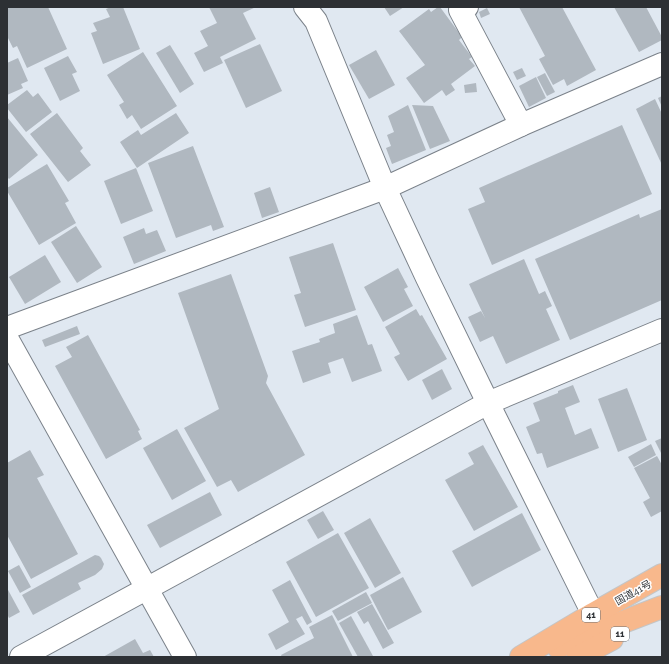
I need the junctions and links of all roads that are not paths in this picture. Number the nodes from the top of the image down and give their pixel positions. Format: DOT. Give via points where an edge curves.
graph roads {
  1 [pos="305,7"];
  2 [pos="467,7"];
  3 [pos="662,64"];
  4 [pos="521,125"];
  5 [pos="385,188"];
  6 [pos="7,328"];
  7 [pos="662,330"];
  8 [pos="7,338"];
  9 [pos="488,403"];
  10 [pos="662,575"];
  11 [pos="146,588"];
  12 [pos="662,607"];
  13 [pos="662,611"];
  14 [pos="593,614"];
  15 [pos="21,657"];
  16 [pos="185,657"];
  17 [pos="521,657"];
  18 [pos="530,657"];
  19 [pos="578,657"];
  1 -- 5 [label="street" via="316,21"];
  2 -- 4 [label="street" via="460,10"];
  3 -- 4 [label="street"];
  4 -- 5 [label="street"];
  5 -- 6 [label="street"];
  5 -- 9 [label="street"];
  7 -- 9 [label="street"];
  8 -- 11 [label="street"];
  9 -- 11 [label="street"];
  9 -- 14 [label="street"];
  10 -- 14 [label="highway, 国道41号 / 41"];
  11 -- 15 [label="street"];
  11 -- 16 [label="street"];
  12 -- 18 [label="highway"];
  13 -- 19 [label="highway, 11"];
  14 -- 17 [label="highway, 国道41号 / 41"];
}
